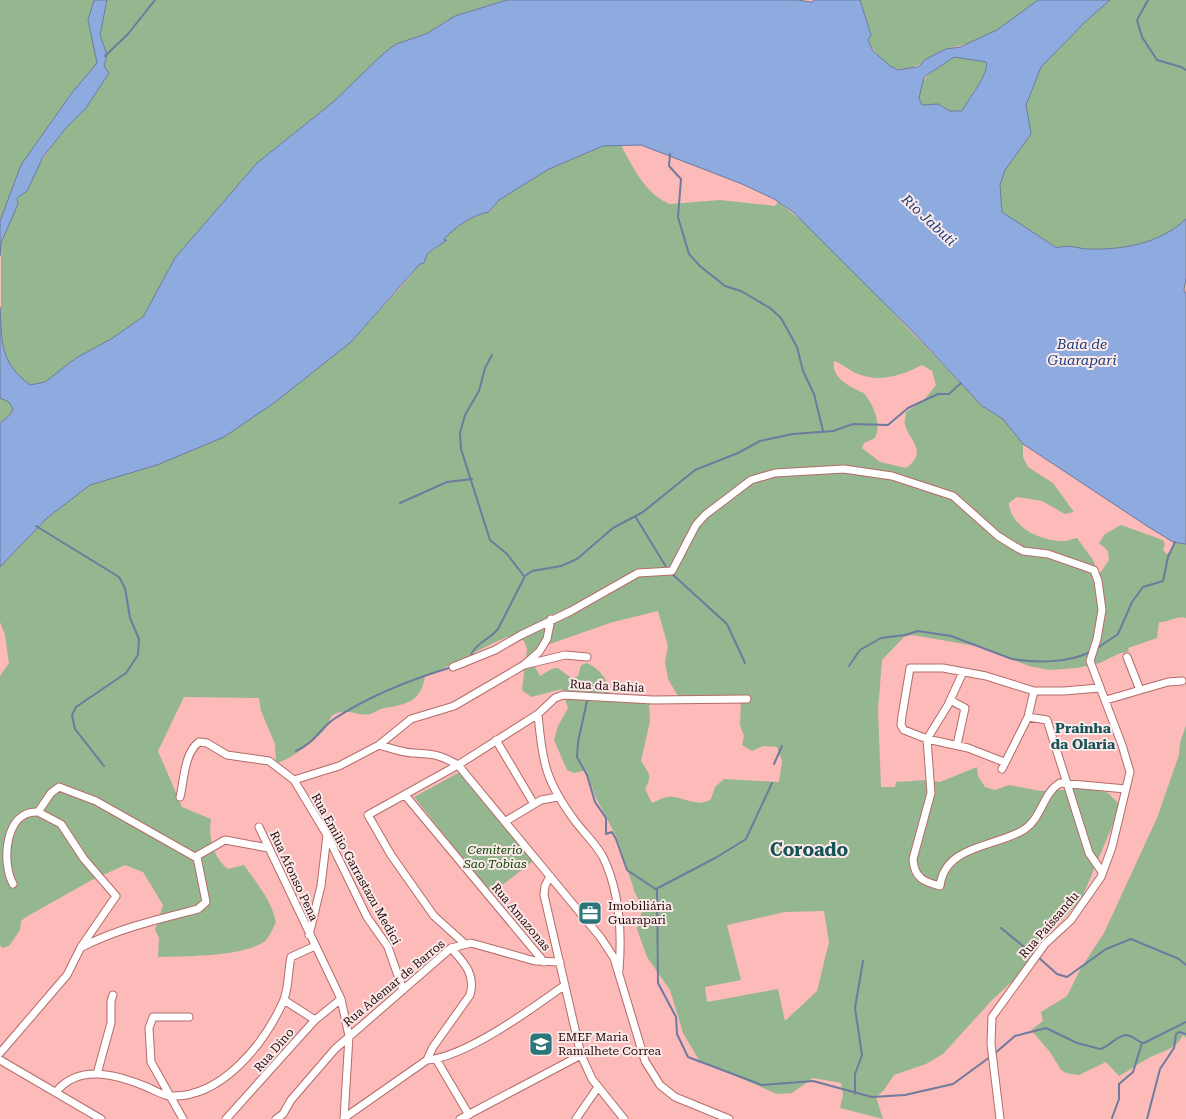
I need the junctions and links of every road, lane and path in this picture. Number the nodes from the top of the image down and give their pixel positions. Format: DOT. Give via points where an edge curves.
graph roads {
  1 [pos="551,619"];
  2 [pos="588,657"];
  3 [pos="1127,657"];
  4 [pos="524,665"];
  5 [pos="453,667"];
  6 [pos="963,672"];
  7 [pos="1182,681"];
  8 [pos="1100,688"];
  9 [pos="1140,690"];
  10 [pos="1034,691"];
  11 [pos="747,699"];
  12 [pos="950,700"];
  13 [pos="1106,700"];
  14 [pos="538,714"];
  15 [pos="1028,717"];
  16 [pos="496,740"];
  17 [pos="927,740"];
  18 [pos="380,745"];
  19 [pos="957,745"];
  20 [pos="458,766"];
  21 [pos="294,780"];
  22 [pos="1068,785"];
  23 [pos="1126,789"];
  24 [pos="405,795"];
  25 [pos="558,797"];
  26 [pos="180,798"];
  27 [pos="534,804"];
  28 [pos="38,812"];
  29 [pos="506,821"];
  30 [pos="259,827"];
  31 [pos="326,836"];
  32 [pos="268,848"];
  33 [pos="197,857"];
  34 [pos="1102,872"];
  35 [pos="550,876"];
  36 [pos="13,884"];
  37 [pos="309,935"];
  38 [pos="464,943"];
  39 [pos="315,946"];
  40 [pos="81,947"];
  41 [pos="451,948"];
  42 [pos="544,962"];
  43 [pos="560,962"];
  44 [pos="618,973"];
  45 [pos="564,985"];
  46 [pos="403,990"];
  47 [pos="113,995"];
  48 [pos="341,999"];
  49 [pos="284,1000"];
  50 [pos="189,1017"];
  51 [pos="315,1020"];
  52 [pos="349,1036"];
  53 [pos="0,1053"];
  54 [pos="581,1055"];
  55 [pos="436,1059"];
  56 [pos="0,1060"];
  57 [pos="427,1060"];
  58 [pos="97,1074"];
  59 [pos="598,1087"];
  60 [pos="56,1092"];
  61 [pos="171,1096"];
  62 [pos="281,1117"];
  63 [pos="469,1117"];
  64 [pos="344,1118"];
  65 [pos="102,1119"];
  66 [pos="183,1119"];
  67 [pos="226,1119"];
  68 [pos="460,1119"];
  69 [pos="576,1119"];
  70 [pos="624,1119"];
  71 [pos="729,1119"];
  72 [pos="1000,1119"];
  1 -- 4 [label="street" via="547,639"];
  1 -- 5 [label="street" via="496,650"];
  1 -- 8 [label="street, Rua Paíssandu" via="638,574 672,571 696,525 751,480 775,473 844,469 892,476 953,496 1005,541 1024,550 1048,554 1094,570 1102,610 1090,660"];
  2 -- 4 [label="street" via="565,655"];
  3 -- 9 [label="street"];
  4 -- 18 [label="street, Rua Emilio Garrastazu Medici" via="454,706 411,719"];
  6 -- 10 [label="street"];
  6 -- 12 [label="street"];
  6 -- 17 [label="street" via="910,668 901,725 904,730"];
  7 -- 9 [label="street"];
  8 -- 10 [label="street"];
  8 -- 13 [label="street, Rua Paíssandu"];
  9 -- 13 [label="street"];
  10 -- 15 [label="street"];
  11 -- 14 [label="street, Rua da Bahia" via="653,700 564,695 555,698"];
  12 -- 17 [label="street"];
  12 -- 19 [label="street" via="965,708"];
  13 -- 23 [label="street, Rua Paíssandu" via="1130,772"];
  14 -- 16 [label="street, Rua da Bahia"];
  14 -- 25 [label="street" via="542,757"];
  15 -- 19 [label="street" via="1003,766"];
  15 -- 22 [label="street" via="1047,720"];
  16 -- 20 [label="street, Rua da Bahia"];
  16 -- 27 [label="street"];
  17 -- 19 [label="street"];
  17 -- 22 [label="street" via="931,794 913,859 914,870 930,884 940,886 941,874 946,868 974,847 1023,830 1035,818 1054,787 1060,783"];
  18 -- 20 [label="street" via="431,753"];
  18 -- 21 [label="street, Rua Emilio Garrastazu Medici" via="339,766"];
  20 -- 24 [label="street, Rua da Bahia"];
  20 -- 29 [label="street"];
  21 -- 26 [label="street" via="270,761 224,754 200,742 187,763"];
  21 -- 31 [label="street, Rua Emilio Garrastazu Medici"];
  22 -- 23 [label="street"];
  22 -- 34 [label="street" via="1089,853"];
  23 -- 34 [label="street, Rua Paíssandu" via="1112,848"];
  24 -- 38 [label="street, Rua da Bahia" via="368,815 391,855 434,916"];
  24 -- 42 [label="street, Rua Amazonas"];
  25 -- 27 [label="street"];
  25 -- 44 [label="street" via="603,857 615,892 621,946"];
  27 -- 29 [label="street"];
  28 -- 33 [label="street" via="50,793 61,787 96,801"];
  28 -- 36 [label="street" via="26,815 11,830 6,863"];
  28 -- 40 [label="street" via="61,824 84,858 115,893"];
  29 -- 35 [label="street"];
  30 -- 32 [label="street, Rua Afonso Pena"];
  31 -- 37 [label="street, Rua Afonso Pena" via="321,886"];
  31 -- 46 [label="street, Rua Emilio Garrastazu Medici" via="367,917 388,947"];
  32 -- 33 [label="street" via="225,840"];
  32 -- 37 [label="street, Rua Afonso Pena"];
  33 -- 40 [label="street" via="206,902 198,909 135,925"];
  34 -- 72 [label="street, Rua Paíssandu" via="1071,920 1045,944 992,1017 991,1044"];
  35 -- 43 [label="street" via="544,895"];
  35 -- 44 [label="street" via="601,938 614,958"];
  37 -- 39 [label="street, Rua Afonso Pena"];
  38 -- 41 [label="street, Rua Ademar de Barros"];
  38 -- 42 [label="street, Rua Ademar de Barros"];
  39 -- 48 [label="street, Rua Afonso Pena"];
  39 -- 49 [label="street" via="291,957"];
  40 -- 53 [label="street" via="67,975"];
  41 -- 46 [label="street, Rua Ademar de Barros"];
  41 -- 57 [label="street" via="469,970 473,986 470,995 432,1047"];
  42 -- 43 [label="street, Rua Ademar de Barros"];
  43 -- 45 [label="street"];
  44 -- 71 [label="street" via="646,1061 660,1085 675,1097"];
  45 -- 54 [label="street"];
  45 -- 55 [label="street" via="521,1017 473,1044"];
  46 -- 52 [label="street, Rua Ademar de Barros"];
  47 -- 58 [label="street" via="111,1023"];
  48 -- 51 [label="street, Rua Dino"];
  48 -- 52 [label="street, Rua Afonso Pena"];
  49 -- 51 [label="street"];
  49 -- 61 [label="street" via="253,1053 230,1073 212,1085"];
  50 -- 61 [label="street" via="155,1017 150,1021 151,1062"];
  51 -- 67 [label="street, Rua Dino"];
  52 -- 62 [label="street, Rua Ademar de Barros" via="291,1100"];
  52 -- 64 [label="street, Rua Afonso Pena"];
  54 -- 59 [label="street"];
  54 -- 63 [label="street"];
  55 -- 57 [label="street"];
  55 -- 63 [label="street"];
  56 -- 60 [label="street"];
  57 -- 64 [label="street"];
  58 -- 60 [label="street" via="74,1077"];
  58 -- 61 [label="street"];
  59 -- 69 [label="street"];
  59 -- 70 [label="street"];
  60 -- 65 [label="street"];
  61 -- 66 [label="street"];
  63 -- 68 [label="street"];
}
